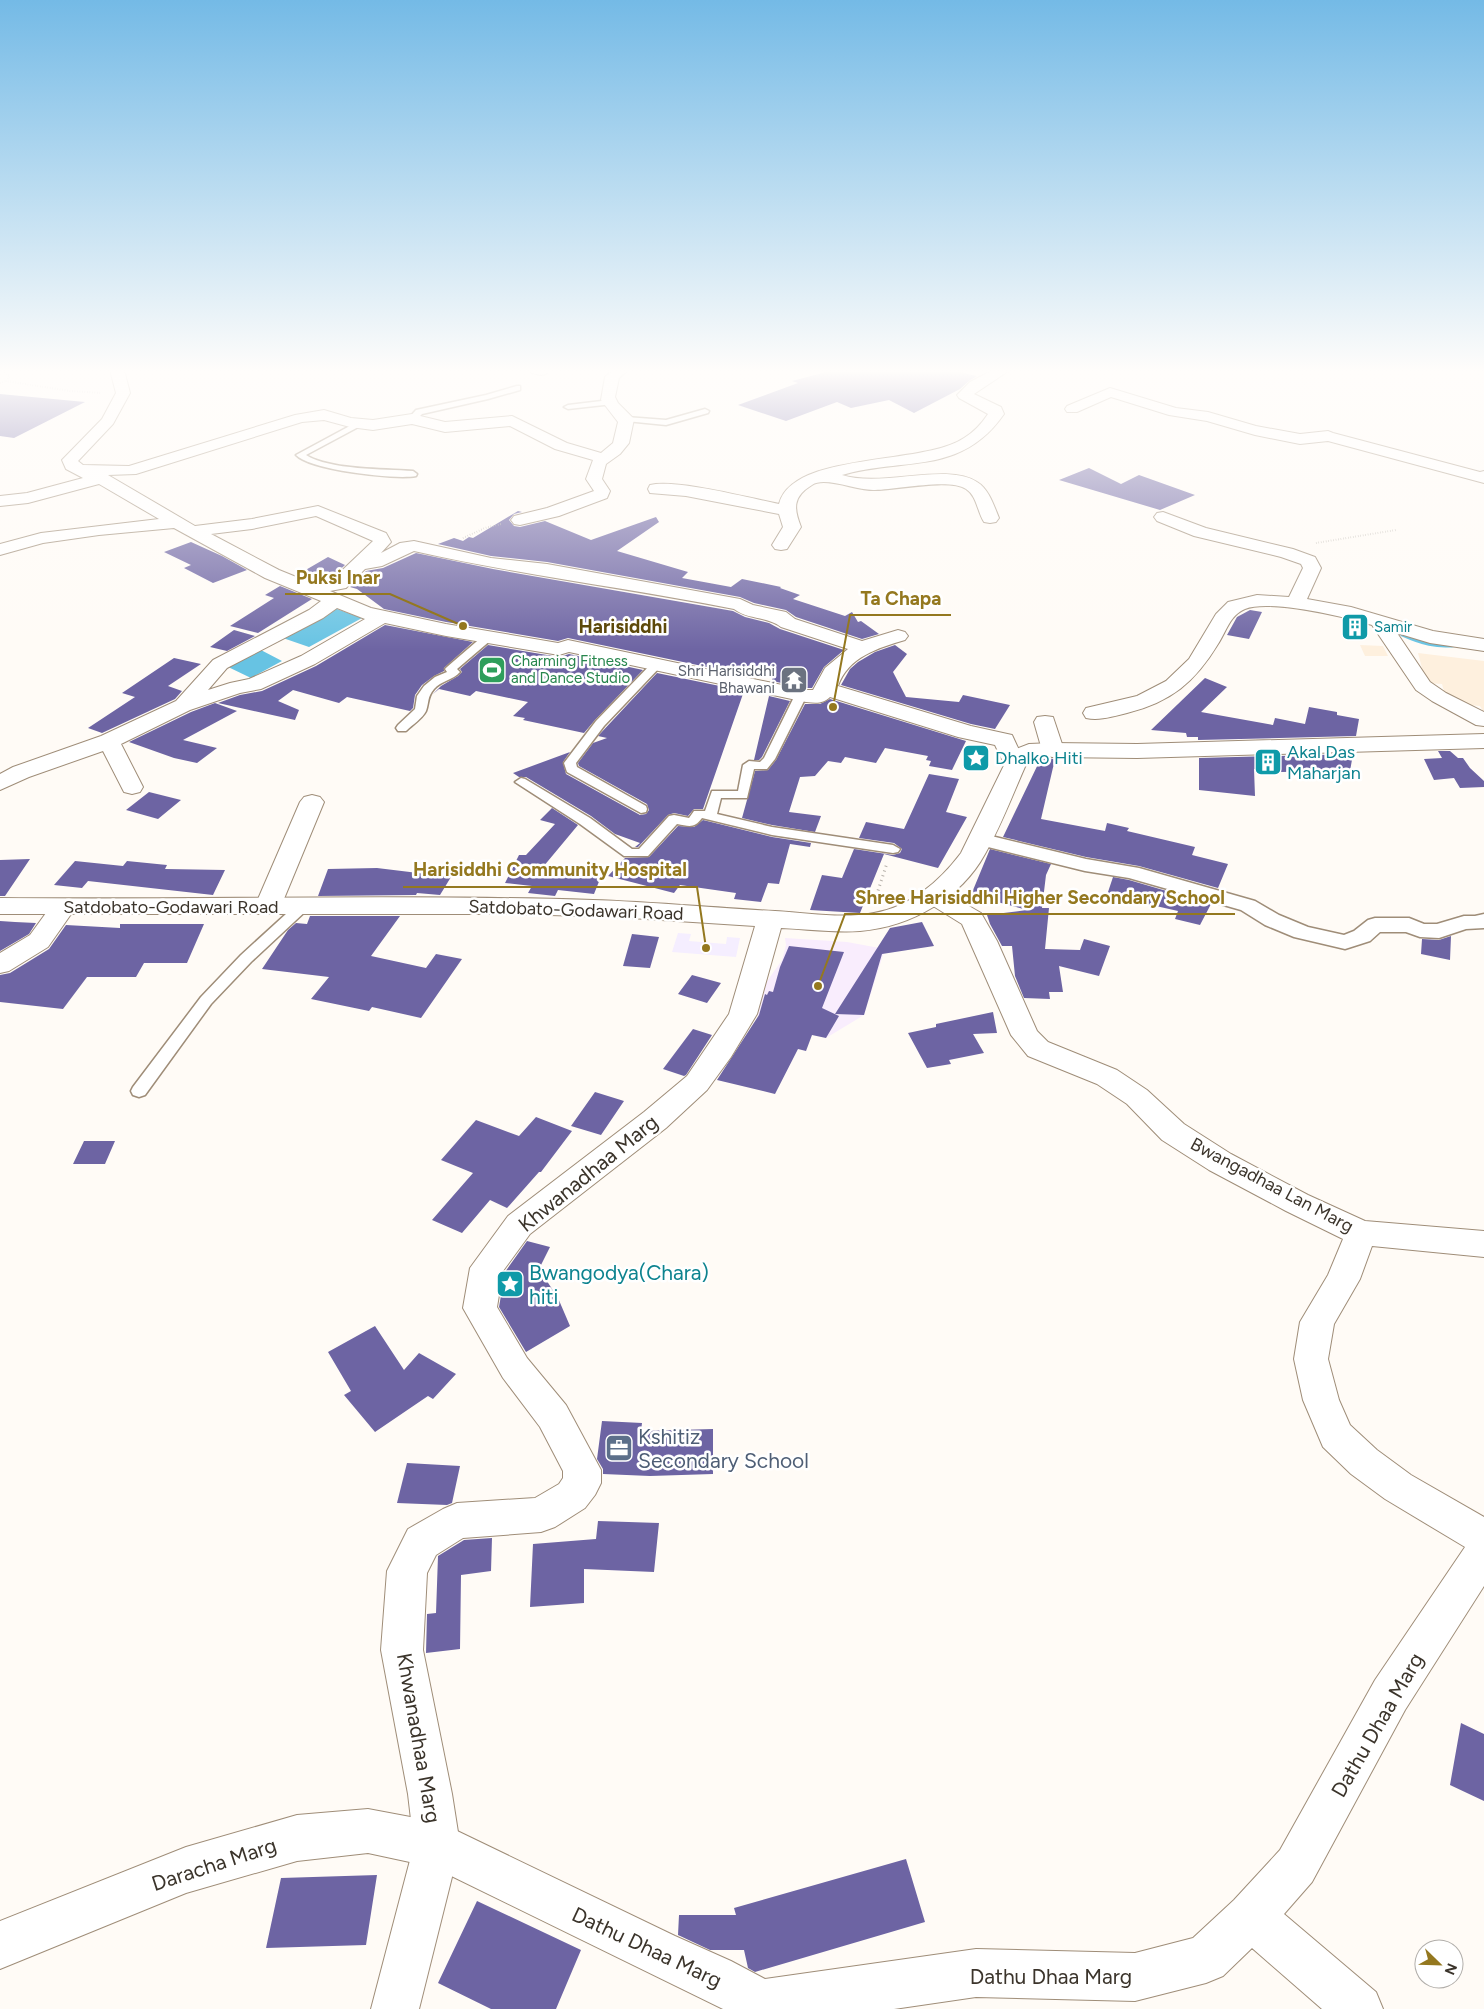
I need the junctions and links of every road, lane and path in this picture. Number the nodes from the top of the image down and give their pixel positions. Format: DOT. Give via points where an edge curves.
graph roads {
  1 [pos="71,464"];
  2 [pos="154,464"];
  3 [pos="325,464"];
  4 [pos="598,464"];
  5 [pos="872,464"];
  6 [pos="1430,464"];
  7 [pos="78,470"];
  8 [pos="413,474"];
  9 [pos="824,475"];
  10 [pos="1484,476"];
  11 [pos="101,478"];
  12 [pos="656,489"];
  13 [pos="0,501"];
  14 [pos="786,510"];
  15 [pos="1163,517"];
  16 [pos="990,518"];
  17 [pos="520,520"];
  18 [pos="185,527"];
  19 [pos="1396,530"];
  20 [pos="781,545"];
  21 [pos="0,550"];
  22 [pos="441,552"];
  23 [pos="1288,553"];
  24 [pos="360,564"];
  25 [pos="310,589"];
  26 [pos="335,600"];
  27 [pos="1296,603"];
  28 [pos="382,616"];
  29 [pos="1379,620"];
  30 [pos="898,636"];
  31 [pos="487,638"];
  32 [pos="1484,644"];
  33 [pos="862,647"];
  34 [pos="658,664"];
  35 [pos="826,689"];
  36 [pos="801,695"];
  37 [pos="183,706"];
  38 [pos="1094,713"];
  39 [pos="1484,720"];
  40 [pos="1044,722"];
  41 [pos="402,728"];
  42 [pos="109,740"];
  43 [pos="1484,741"];
  44 [pos="1053,750"];
  45 [pos="1014,763"];
  46 [pos="521,782"];
  47 [pos="0,783"];
  48 [pos="132,788"];
  49 [pos="312,802"];
  50 [pos="641,808"];
  51 [pos="710,816"];
  52 [pos="979,839"];
  53 [pos="893,849"];
  54 [pos="934,896"];
  55 [pos="0,906"];
  56 [pos="268,906"];
  57 [pos="303,906"];
  58 [pos="63,907"];
  59 [pos="770,919"];
  60 [pos="881,920"];
  61 [pos="1484,920"];
  62 [pos="0,965"];
  63 [pos="139,1090"];
  64 [pos="1360,1233"];
  65 [pos="1484,1244"];
  66 [pos="1484,1537"];
  67 [pos="1484,1552"];
  68 [pos="437,1845"];
  69 [pos="1252,1917"];
  70 [pos="0,1945"];
  71 [pos="395,2009"];
  72 [pos="1360,2009"];
  1 -- 7 [label="street"];
  2 -- 7 [label="street" via="130,471"];
  3 -- 8 [label="lane"];
  4 -- 17 [label="street" via="594,479 601,494"];
  5 -- 9 [label="street"];
  6 -- 10 [label="street"];
  7 -- 11 [label="street"];
  9 -- 14 [label="street" via="806,481 797,489"];
  9 -- 16 [label="street" via="863,485 961,481 977,490"];
  11 -- 13 [label="street" via="45,494"];
  11 -- 18 [label="street"];
  12 -- 14 [label="street" via="686,491"];
  14 -- 20 [label="street" via="792,527"];
  15 -- 23 [label="street" via="1200,532"];
  17 -- 22 [label="path" via="485,528"];
  18 -- 21 [label="street" via="99,530 41,538"];
  18 -- 24 [label="street" via="252,524 318,511 380,537 382,542"];
  18 -- 25 [label="street" via="272,574"];
  19 -- 23 [label="path" via="1318,542"];
  22 -- 24 [label="street" via="414,546 376,562"];
  22 -- 33 [label="street" via="501,565 725,601 748,610 779,616 788,623"];
  23 -- 27 [label="street" via="1312,564"];
  24 -- 25 [label="street" via="339,584"];
  25 -- 26 [label="street"];
  26 -- 28 [label="street" via="365,613"];
  26 -- 37 [label="street" via="316,614 220,664"];
  27 -- 29 [label="street"];
  27 -- 38 [label="street" via="1250,602 1235,606 1226,613 1198,662 1172,686 1151,700"];
  28 -- 31 [label="street"];
  28 -- 37 [label="street" via="308,660 254,685 237,687"];
  29 -- 32 [label="street" via="1430,637"];
  29 -- 39 [label="street" via="1423,686"];
  30 -- 33 [label="street"];
  31 -- 34 [label="street" via="559,649 568,646"];
  31 -- 41 [label="lane" via="451,669 454,672 427,689 419,705 421,710"];
  33 -- 35 [label="street" via="832,672"];
  34 -- 36 [label="street"];
  34 -- 50 [label="lane" via="623,698 570,762 571,769 586,779"];
  35 -- 36 [label="street" via="818,697"];
  35 -- 45 [label="street" via="966,732 1004,740"];
  36 -- 51 [label="lane" via="769,759 763,766 749,765 743,795 716,794"];
  37 -- 42 [label="street"];
  40 -- 44 [label="street"];
  42 -- 47 [label="street" via="21,772"];
  42 -- 48 [label="street"];
  43 -- 44 [label="street" via="1137,751"];
  44 -- 45 [label="street" via="1029,751"];
  45 -- 52 [label="street, Satdobato-Godawari Road"];
  46 -- 51 [label="lane" via="585,821 629,853 643,853 674,819 692,823 700,814"];
  49 -- 56 [label="street"];
  51 -- 53 [label="lane" via="772,832"];
  52 -- 54 [label="street, Satdobato-Godawari Road" via="964,868"];
  52 -- 61 [label="street" via="1085,865 1132,872 1248,905 1272,920 1302,932 1345,942 1362,936 1375,924 1409,925 1420,930 1439,931 1464,922"];
  53 -- 60 [label="path" via="877,889 875,905"];
  54 -- 60 [label="street, Satdobato-Godawari Road"];
  54 -- 64 [label="street, Bwangadhaa Lan Marg" via="972,919 1025,1035 1038,1049 1107,1077 1137,1097 1173,1132 1220,1162"];
  55 -- 58 [label="street, Satdobato-Godawari Road"];
  56 -- 57 [label="street, Satdobato-Godawari Road"];
  56 -- 58 [label="street, Satdobato-Godawari Road"];
  57 -- 59 [label="street, Satdobato-Godawari Road" via="594,908"];
  57 -- 63 [label="lane" via="215,990"];
  58 -- 62 [label="street" via="39,941"];
  59 -- 60 [label="street, Satdobato-Godawari Road"];
  59 -- 68 [label="street, Khwanadhaa Marg" via="743,1014 697,1083 656,1120 519,1225 487,1268 480,1308 515,1368 553,1416 582,1470 582,1483 572,1496 541,1515 457,1521 422,1542 407,1572 402,1650"];
  64 -- 65 [label="street, Bwangadhaa Lan Marg"];
  64 -- 66 [label="street" via="1343,1279 1317,1322 1310,1360 1321,1400 1336,1436 1364,1462 1398,1487"];
  67 -- 69 [label="street, Dathu Dhaa Marg" via="1390,1695 1296,1866"];
  68 -- 69 [label="street, Dathu Dhaa Marg" via="762,2004 976,1973 1136,1977 1206,1959"];
  68 -- 70 [label="street, Daracha Marg" via="368,1831 298,1838 186,1870"];
  68 -- 71 [label="street, Khwanadhaa Marg"];
  69 -- 72 [label="street"];
}
